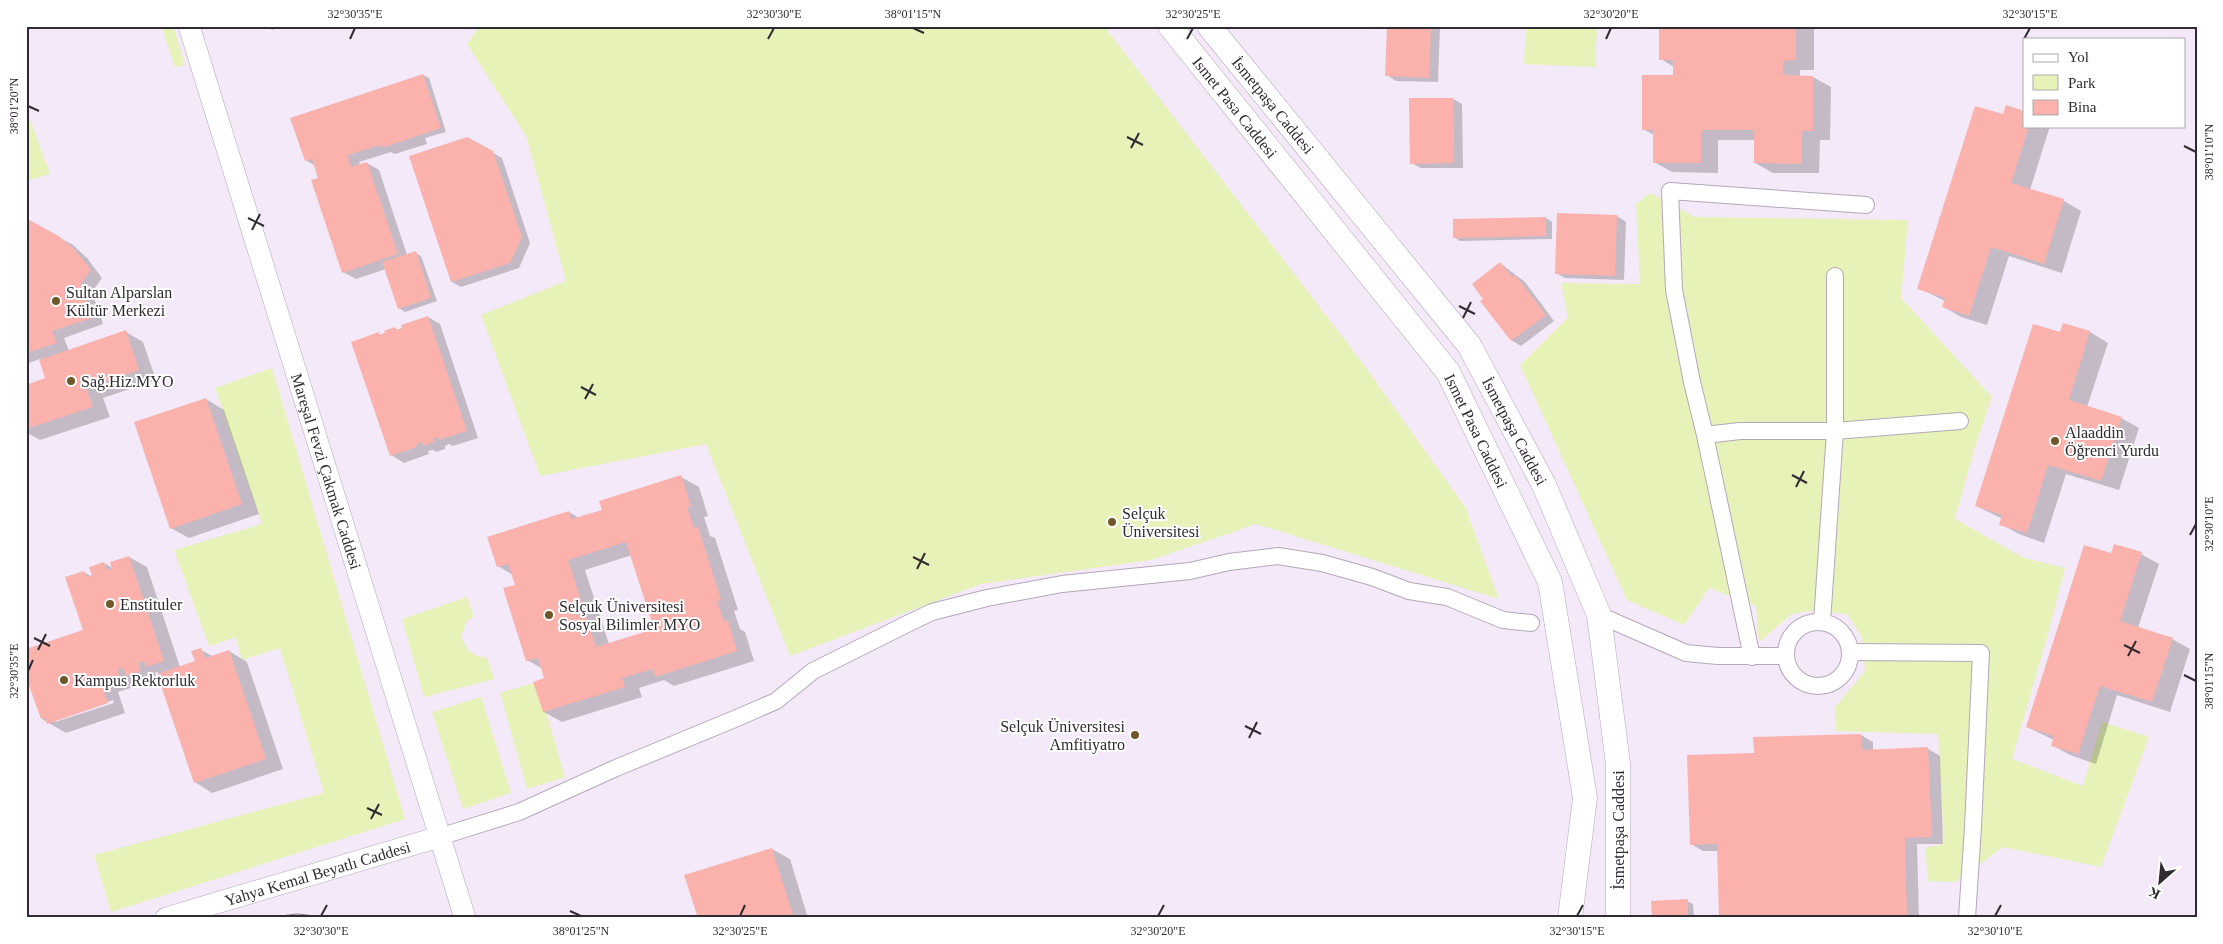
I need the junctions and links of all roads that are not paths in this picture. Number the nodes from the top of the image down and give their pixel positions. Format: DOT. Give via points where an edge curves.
graph roads {
  1 [pos="189,26"];
  2 [pos="1170,26"];
  3 [pos="1210,26"];
  4 [pos="1866,205"];
  5 [pos="1835,276"];
  6 [pos="1960,421"];
  7 [pos="1835,431"];
  8 [pos="1705,435"];
  9 [pos="1600,614"];
  10 [pos="1822,622"];
  11 [pos="1530,623"];
  12 [pos="1850,652"];
  13 [pos="1786,656"];
  14 [pos="1752,657"];
  15 [pos="439,837"];
  16 [pos="166,918"];
  17 [pos="465,918"];
  18 [pos="1570,918"];
  19 [pos="1618,918"];
  20 [pos="1967,918"];
  1 -- 15 [label="street, Mareşal Fevzi Çakmak Caddesi"];
  2 -- 18 [label="main road, Ismet Pasa Caddesi" via="1448,372 1550,582 1585,798"];
  3 -- 9 [label="main road, İsmetpaşa Caddesi" via="1469,345 1544,485"];
  4 -- 8 [label="street" via="1670,191 1674,290"];
  5 -- 7 [label="street"];
  6 -- 7 [label="street"];
  7 -- 8 [label="street" via="1740,431"];
  7 -- 10 [label="street"];
  8 -- 14 [label="street"];
  9 -- 14 [label="street" via="1686,653"];
  9 -- 19 [label="main road, İsmetpaşa Caddesi" via="1618,764"];
  10 -- 12 [label="street" via="1835,626 1843,634"];
  10 -- 13 [label="street" via="1804,625 1795,632"];
  11 -- 15 [label="street" via="1503,620 1447,596 1408,591 1322,563 1278,556 1229,562 1190,572 1062,584 987,598 932,612 813,671 776,700 737,718 518,812"];
  12 -- 13 [label="street" via="1845,671 1838,679 1818,686 1796,677"];
  12 -- 20 [label="street" via="1981,652"];
  13 -- 14 [label="street"];
  15 -- 16 [label="street, Yahya Kemal Beyatlı Caddesi"];
  15 -- 17 [label="street, Mareşal Fevzi Çakmak Caddesi"];
}
